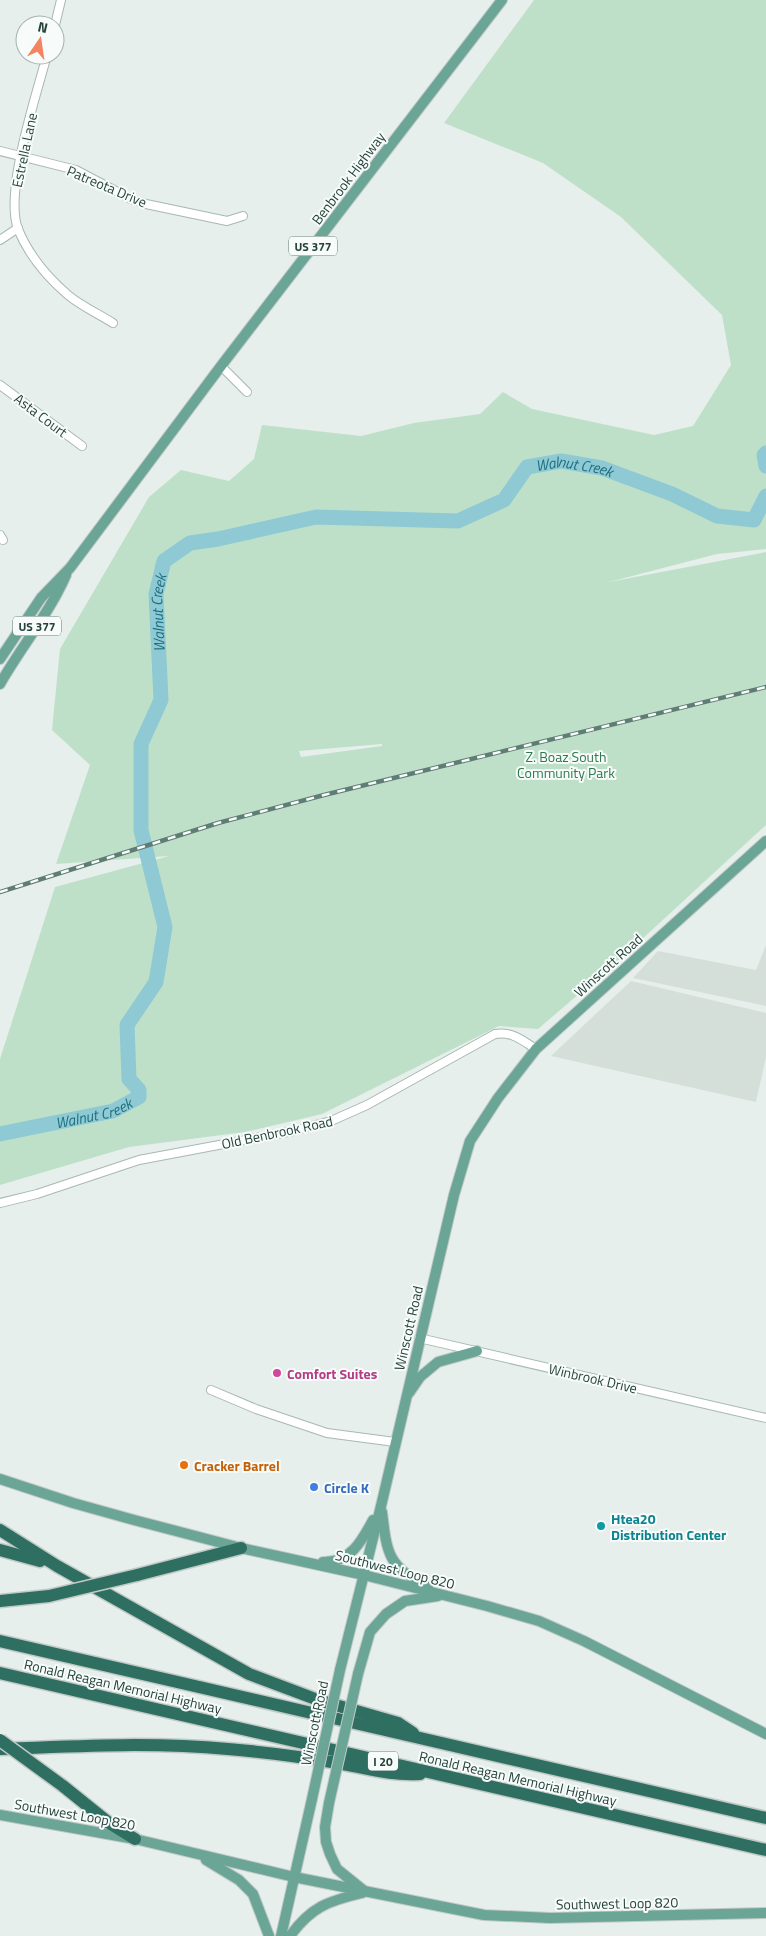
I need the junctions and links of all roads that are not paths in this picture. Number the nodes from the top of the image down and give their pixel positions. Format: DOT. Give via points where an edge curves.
graph roads {
  1 [pos="61,0"];
  2 [pos="502,0"];
  3 [pos="57,15"];
  4 [pos="44,65"];
  5 [pos="0,152"];
  6 [pos="21,157"];
  7 [pos="243,216"];
  8 [pos="18,228"];
  9 [pos="0,240"];
  10 [pos="114,323"];
  11 [pos="221,366"];
  12 [pos="0,385"];
  13 [pos="247,392"];
  14 [pos="82,446"];
  15 [pos="70,568"];
  16 [pos="0,659"];
  17 [pos="0,683"];
  18 [pos="766,841"];
  19 [pos="536,1049"];
  20 [pos="0,1202"];
  21 [pos="419,1338"];
  22 [pos="477,1351"];
  23 [pos="210,1390"];
  24 [pos="405,1397"];
  25 [pos="766,1418"];
  26 [pos="395,1442"];
  27 [pos="0,1479"];
  28 [pos="381,1506"];
  29 [pos="0,1530"];
  30 [pos="241,1548"];
  31 [pos="0,1550"];
  32 [pos="308,1562"];
  33 [pos="57,1566"];
  34 [pos="364,1575"];
  35 [pos="444,1596"];
  36 [pos="0,1601"];
  37 [pos="0,1640"];
  38 [pos="0,1673"];
  39 [pos="766,1734"];
  40 [pos="421,1738"];
  41 [pos="0,1740"];
  42 [pos="0,1749"];
  43 [pos="433,1774"];
  44 [pos="0,1815"];
  45 [pos="766,1818"];
  46 [pos="135,1839"];
  47 [pos="766,1850"];
  48 [pos="194,1853"];
  49 [pos="294,1877"];
  50 [pos="366,1892"];
  51 [pos="766,1913"];
  52 [pos="269,1936"];
  53 [pos="281,1936"];
  54 [pos="290,1936"];
  1 -- 3 [label="street"];
  2 -- 11 [label="main road, Benbrook Highway / US 377"];
  4 -- 6 [label="street, Estrella Lane"];
  5 -- 6 [label="street, Patreota Drive"];
  6 -- 7 [label="street, Patreota Drive" via="83,173 124,196 146,204 227,221"];
  6 -- 8 [label="street, Estrella Lane" via="14,195"];
  8 -- 9 [label="street"];
  8 -- 10 [label="street, Estrella Lane" via="37,265 69,297"];
  11 -- 13 [label="street"];
  11 -- 15 [label="main road, Benbrook Highway / US 377"];
  12 -- 14 [label="street, Asta Court"];
  15 -- 16 [label="main road, US 377" via="41,598"];
  15 -- 17 [label="main road, US 377" via="58,594"];
  18 -- 19 [label="main road, Winscott Road"];
  19 -- 20 [label="street, Old Benbrook Road" via="516,1036 504,1032 495,1034 331,1122 139,1160 37,1194"];
  19 -- 21 [label="main road, Winscott Road" via="470,1141"];
  21 -- 22 [label="street, Winbrook Drive"];
  21 -- 24 [label="main road, Winscott Road"];
  22 -- 24 [label="main road" via="438,1362 420,1377"];
  22 -- 25 [label="street, Winbrook Drive"];
  23 -- 26 [label="street" via="327,1433"];
  24 -- 26 [label="main road, Winscott Road"];
  26 -- 28 [label="main road, Winscott Road"];
  27 -- 30 [label="main road, Southwest Loop 820" via="73,1503"];
  28 -- 32 [label="main road" via="354,1551 330,1562"];
  28 -- 34 [label="main road, Winscott Road"];
  28 -- 35 [label="main road" via="386,1545 396,1565 411,1578"];
  29 -- 33 [label="highway"];
  30 -- 32 [label="main road, Southwest Loop 820"];
  30 -- 36 [label="highway, bridge" via="49,1596"];
  31 -- 33 [label="highway"];
  32 -- 34 [label="main road, Southwest Loop 820"];
  33 -- 40 [label="highway" via="249,1674 310,1697 398,1723"];
  34 -- 35 [label="main road, Southwest Loop 820"];
  34 -- 49 [label="main road, Winscott Road, bridge"];
  35 -- 39 [label="main road, Southwest Loop 820" via="539,1621 584,1640"];
  35 -- 50 [label="main road, bridge" via="405,1601 386,1614 370,1632 358,1674 325,1827 326,1842 337,1869"];
  37 -- 40 [label="highway, Ronald Reagan Memorial Highway / I 20"];
  38 -- 43 [label="highway, Ronald Reagan Memorial Highway / I 20"];
  40 -- 45 [label="highway, Ronald Reagan Memorial Highway / I 20"];
  41 -- 46 [label="highway, bridge"];
  42 -- 43 [label="highway" via="171,1745 283,1755 400,1776"];
  43 -- 47 [label="highway, Ronald Reagan Memorial Highway / I 20"];
  44 -- 46 [label="main road, Southwest Loop 820"];
  46 -- 48 [label="main road, Southwest Loop 820"];
  48 -- 49 [label="main road, Southwest Loop 820"];
  48 -- 52 [label="main road" via="239,1880 253,1894"];
  49 -- 50 [label="main road, Southwest Loop 820"];
  49 -- 53 [label="main road, Winscott Road"];
  50 -- 51 [label="main road, Southwest Loop 820" via="484,1915 550,1918"];
  50 -- 54 [label="main road" via="319,1906 299,1923"];
}
